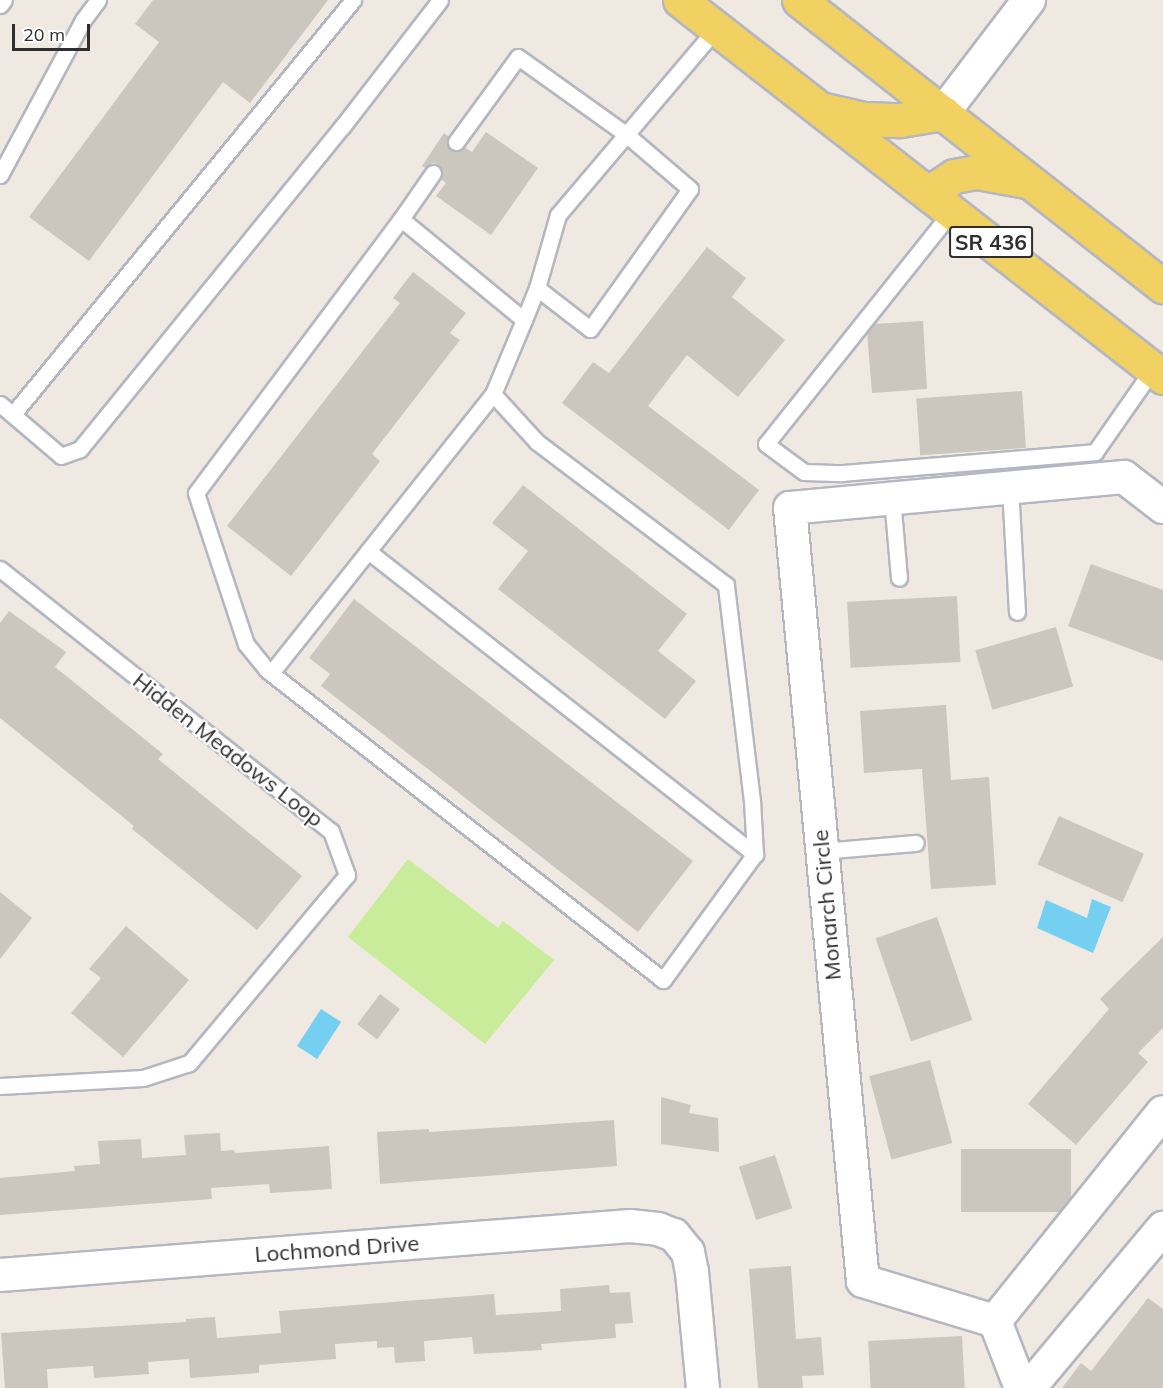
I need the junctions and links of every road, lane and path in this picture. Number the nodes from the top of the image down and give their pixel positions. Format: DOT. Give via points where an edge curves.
graph roads {
  1 [pos="4,0"];
  2 [pos="98,0"];
  3 [pos="353,0"];
  4 [pos="440,0"];
  5 [pos="680,0"];
  6 [pos="799,0"];
  7 [pos="1023,2"];
  8 [pos="0,5"];
  9 [pos="716,29"];
  10 [pos="817,109"];
  11 [pos="943,113"];
  12 [pos="627,135"];
  13 [pos="456,142"];
  14 [pos="433,173"];
  15 [pos="0,175"];
  16 [pos="1031,182"];
  17 [pos="940,202"];
  18 [pos="401,219"];
  19 [pos="1163,285"];
  20 [pos="537,288"];
  21 [pos="524,320"];
  22 [pos="1158,373"];
  23 [pos="494,394"];
  24 [pos="0,404"];
  25 [pos="13,414"];
  26 [pos="1010,487"];
  27 [pos="892,498"];
  28 [pos="1163,507"];
  29 [pos="368,551"];
  30 [pos="0,569"];
  31 [pos="899,578"];
  32 [pos="1017,612"];
  33 [pos="271,673"];
  34 [pos="916,843"];
  35 [pos="822,851"];
  36 [pos="755,854"];
  37 [pos="0,1086"];
  38 [pos="1163,1112"];
  39 [pos="1163,1227"];
  40 [pos="0,1275"];
  41 [pos="994,1321"];
  42 [pos="703,1388"];
  43 [pos="1021,1388"];
  44 [pos="1029,1388"];
  1 -- 8 [label="lane"];
  2 -- 15 [label="lane" via="83,20"];
  3 -- 25 [label="lane"];
  4 -- 25 [label="lane" via="80,449 61,456"];
  5 -- 9 [label="main road, SR 436"];
  6 -- 11 [label="main road, SR 436"];
  7 -- 11 [label="street"];
  9 -- 10 [label="main road, SR 436"];
  9 -- 12 [label="lane"];
  10 -- 11 [label="main road" via="864,119 900,120"];
  10 -- 17 [label="main road, SR 436"];
  11 -- 16 [label="main road, SR 436"];
  12 -- 13 [label="lane" via="518,57"];
  12 -- 20 [label="lane" via="558,215"];
  12 -- 20 [label="lane" via="690,189 590,329"];
  14 -- 18 [label="lane"];
  16 -- 17 [label="main road" via="976,172 954,176"];
  16 -- 19 [label="main road, SR 436"];
  17 -- 22 [label="main road, SR 436"];
  17 -- 22 [label="lane" via="766,444 804,472 842,473 1095,452"];
  18 -- 21 [label="lane"];
  18 -- 33 [label="lane" via="196,493 246,644"];
  20 -- 21 [label="lane"];
  21 -- 23 [label="lane"];
  23 -- 29 [label="lane"];
  23 -- 36 [label="lane" via="537,442 726,585"];
  24 -- 25 [label="lane"];
  26 -- 27 [label="street, Monarch Circle"];
  26 -- 28 [label="street, Monarch Circle" via="1124,477"];
  26 -- 32 [label="lane"];
  27 -- 31 [label="lane"];
  27 -- 35 [label="street, Monarch Circle" via="790,508"];
  29 -- 33 [label="lane"];
  29 -- 36 [label="lane"];
  30 -- 37 [label="lane, Hidden Meadows Loop" via="331,831 347,875 189,1063 143,1078"];
  33 -- 36 [label="lane" via="663,980"];
  34 -- 35 [label="lane"];
  35 -- 41 [label="street, Monarch Circle" via="862,1281"];
  38 -- 41 [label="street"];
  39 -- 44 [label="street"];
  40 -- 42 [label="street, Lochmond Drive" via="630,1226 658,1229 674,1235 688,1252"];
  41 -- 43 [label="street"];
}
